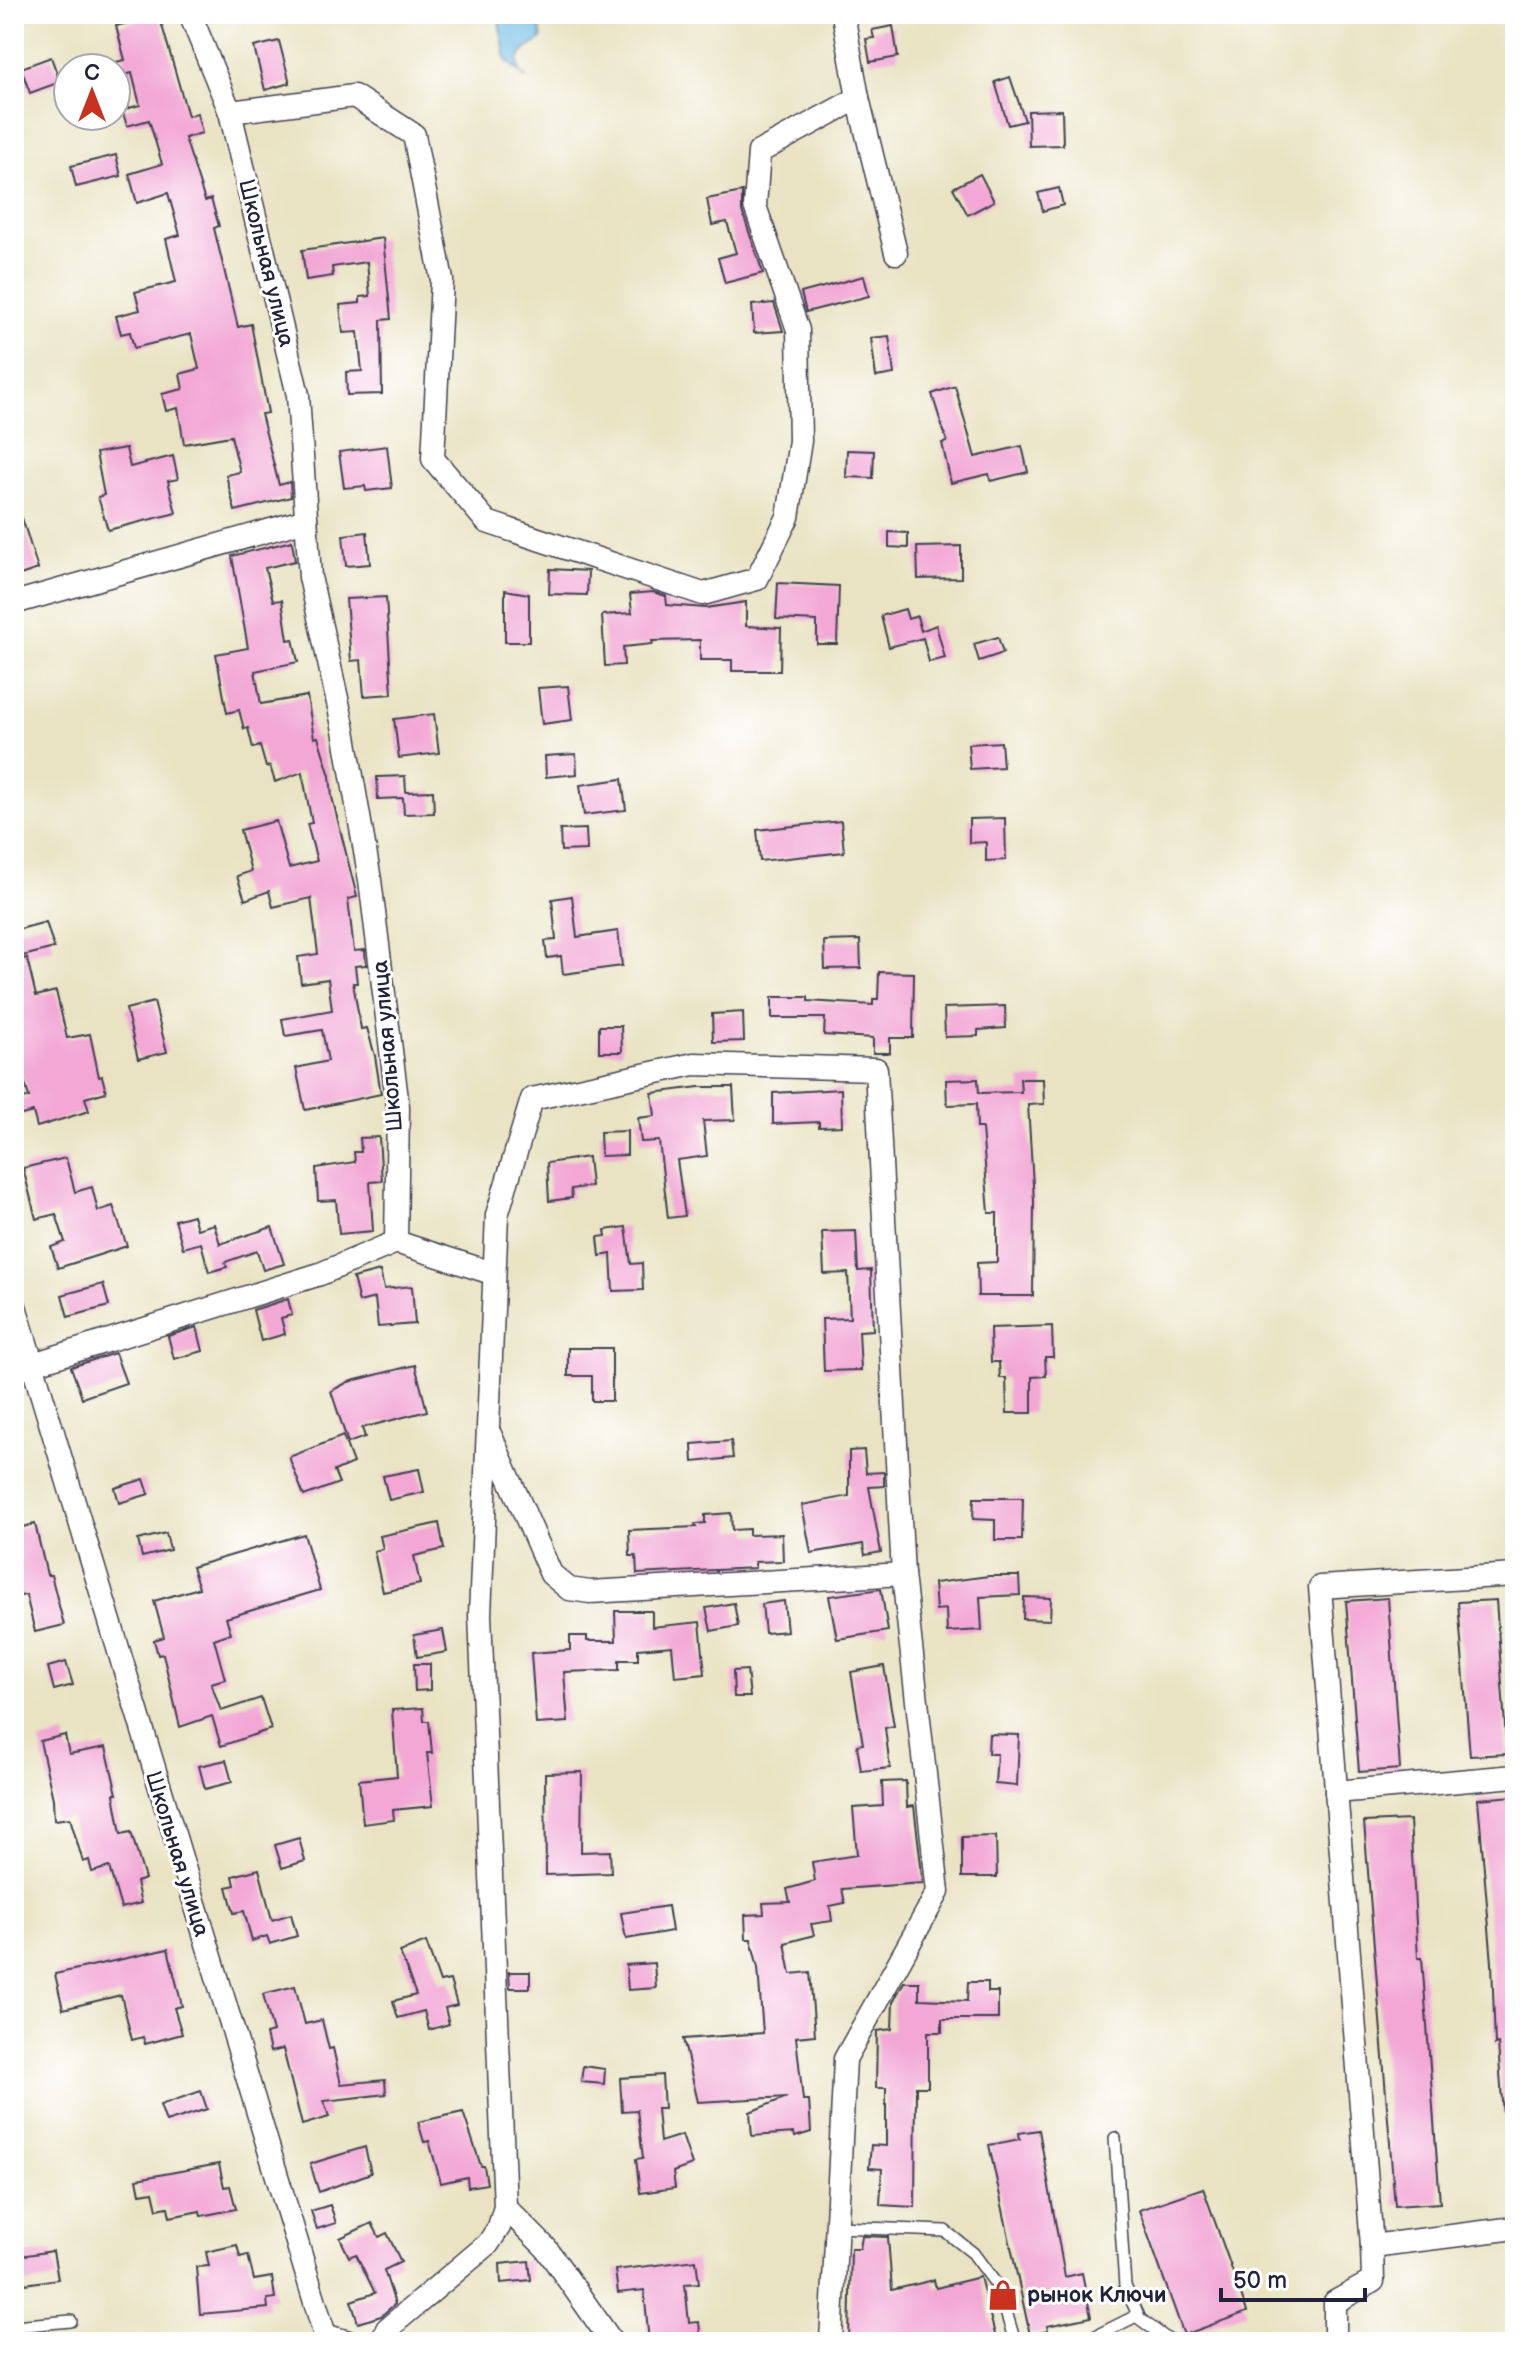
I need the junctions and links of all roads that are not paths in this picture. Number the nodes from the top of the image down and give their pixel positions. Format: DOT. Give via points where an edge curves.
graph roads {
  1 [pos="190,14"];
  2 [pos="843,14"];
  3 [pos="858,98"];
  4 [pos="230,112"];
  5 [pos="896,253"];
  6 [pos="306,520"];
  7 [pos="14,603"];
  8 [pos="396,1242"];
  9 [pos="492,1273"];
  10 [pos="14,1303"];
  11 [pos="22,1368"];
  12 [pos="487,1426"];
  13 [pos="903,1574"];
  14 [pos="1515,1575"];
  15 [pos="1515,1776"];
  16 [pos="1336,1792"];
  17 [pos="1115,2138"];
  18 [pos="505,2207"];
  19 [pos="837,2227"];
  20 [pos="1515,2228"];
  21 [pos="1372,2246"];
  22 [pos="1138,2315"];
  23 [pos="71,2321"];
  24 [pos="14,2326"];
  25 [pos="326,2339"];
  26 [pos="349,2342"];
  27 [pos="381,2342"];
  28 [pos="612,2342"];
  29 [pos="831,2342"];
  30 [pos="1015,2342"];
  31 [pos="1084,2342"];
  32 [pos="1171,2342"];
  33 [pos="1335,2342"];
  1 -- 4 [label="street, Школьная улица"];
  2 -- 3 [label="street"];
  3 -- 4 [label="street" via="759,152 755,206 798,330 800,441 788,517 757,579 703,594 487,522 433,459 442,280 414,135 354,96"];
  3 -- 5 [label="street"];
  4 -- 6 [label="street, Школьная улица" via="298,395"];
  6 -- 7 [label="street"];
  6 -- 8 [label="street, Школьная улица" via="310,577 344,730 374,911 398,1107"];
  8 -- 9 [label="street"];
  8 -- 11 [label="street" via="320,1274"];
  9 -- 12 [label="street"];
  9 -- 13 [label="street" via="497,1215 532,1099 694,1064 876,1069"];
  10 -- 11 [label="street, Школьная улица"];
  11 -- 25 [label="street, Школьная улица"];
  12 -- 13 [label="street" via="551,1574 569,1589"];
  12 -- 18 [label="street" via="480,1615"];
  13 -- 19 [label="street" via="938,1892 845,2059"];
  14 -- 16 [label="street" via="1320,1587"];
  15 -- 16 [label="street"];
  16 -- 21 [label="street"];
  17 -- 22 [label="lane" via="1125,2286"];
  18 -- 27 [label="street" via="488,2244 387,2329"];
  18 -- 28 [label="street" via="546,2248"];
  19 -- 29 [label="street"];
  19 -- 30 [label="lane" via="945,2231 973,2253 999,2288"];
  20 -- 21 [label="street"];
  21 -- 33 [label="street" via="1373,2281 1335,2302"];
  22 -- 31 [label="lane"];
  22 -- 32 [label="lane"];
  23 -- 24 [label="lane"];
  25 -- 26 [label="street"];
}
